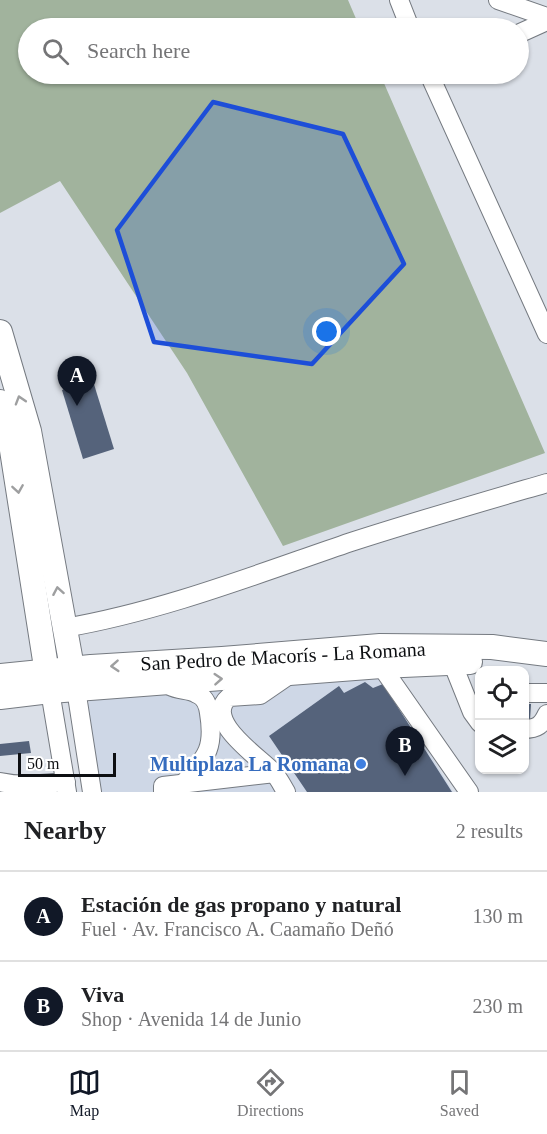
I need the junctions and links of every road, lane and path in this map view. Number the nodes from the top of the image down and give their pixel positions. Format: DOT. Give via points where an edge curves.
graph roads {
  1 [pos="399,0"];
  2 [pos="498,0"];
  3 [pos="406,18"];
  4 [pos="547,19"];
  5 [pos="529,29"];
  6 [pos="434,84"];
  7 [pos="546,331"];
  8 [pos="0,332"];
  9 [pos="0,402"];
  10 [pos="13,432"];
  11 [pos="547,483"];
  12 [pos="64,628"];
  13 [pos="538,653"];
  14 [pos="452,662"];
  15 [pos="381,666"];
  16 [pos="292,673"];
  17 [pos="0,676"];
  18 [pos="74,679"];
  19 [pos="48,681"];
  20 [pos="163,683"];
  21 [pos="472,692"];
  22 [pos="529,693"];
  23 [pos="547,693"];
  24 [pos="0,697"];
  25 [pos="547,714"];
  26 [pos="478,720"];
  27 [pos="529,728"];
  28 [pos="274,773"];
  29 [pos="0,782"];
  30 [pos="184,783"];
  31 [pos="66,787"];
  32 [pos="92,792"];
  33 [pos="163,792"];
  34 [pos="286,792"];
  35 [pos="469,792"];
  1 -- 3 [label="street"];
  2 -- 4 [label="street"];
  4 -- 5 [label="street"];
  6 -- 7 [label="street"];
  10 -- 8 [label="main road, one-way"];
  9 -- 10 [label="main road"];
  12 -- 10 [label="main road, one-way"];
  10 -- 19 [label="main road, one-way"];
  11 -- 12 [label="street" via="124,616"];
  12 -- 18 [label="main road"];
  13 -- 14 [label="main road, San Pedro de Macorís - La Romana" via="491,661"];
  13 -- 18 [label="main road, San Pedro de Macorís - La Romana, one-way" via="492,647 380,646"];
  14 -- 15 [label="main road, San Pedro de Macorís - La Romana"];
  14 -- 21 [label="street"];
  15 -- 16 [label="main road, San Pedro de Macorís - La Romana"];
  15 -- 35 [label="street"];
  20 -- 16 [label="main road, San Pedro de Macorís - La Romana, one-way"];
  16 -- 28 [label="street" via="260,695 230,697 223,708 231,735"];
  17 -- 19 [label="main road"];
  18 -- 19 [label="main road"];
  18 -- 20 [label="main road, San Pedro de Macorís - La Romana"];
  18 -- 32 [label="street"];
  19 -- 24 [label="main road"];
  19 -- 31 [label="street"];
  20 -- 30 [label="street" via="198,694 208,706 213,733 208,752"];
  21 -- 26 [label="street" via="472,712"];
  22 -- 23 [label="street"];
  25 -- 27 [label="street" via="543,724"];
  28 -- 30 [label="street"];
  28 -- 34 [label="street"];
  29 -- 31 [label="street"];
  30 -- 33 [label="street" via="163,786"];
}
